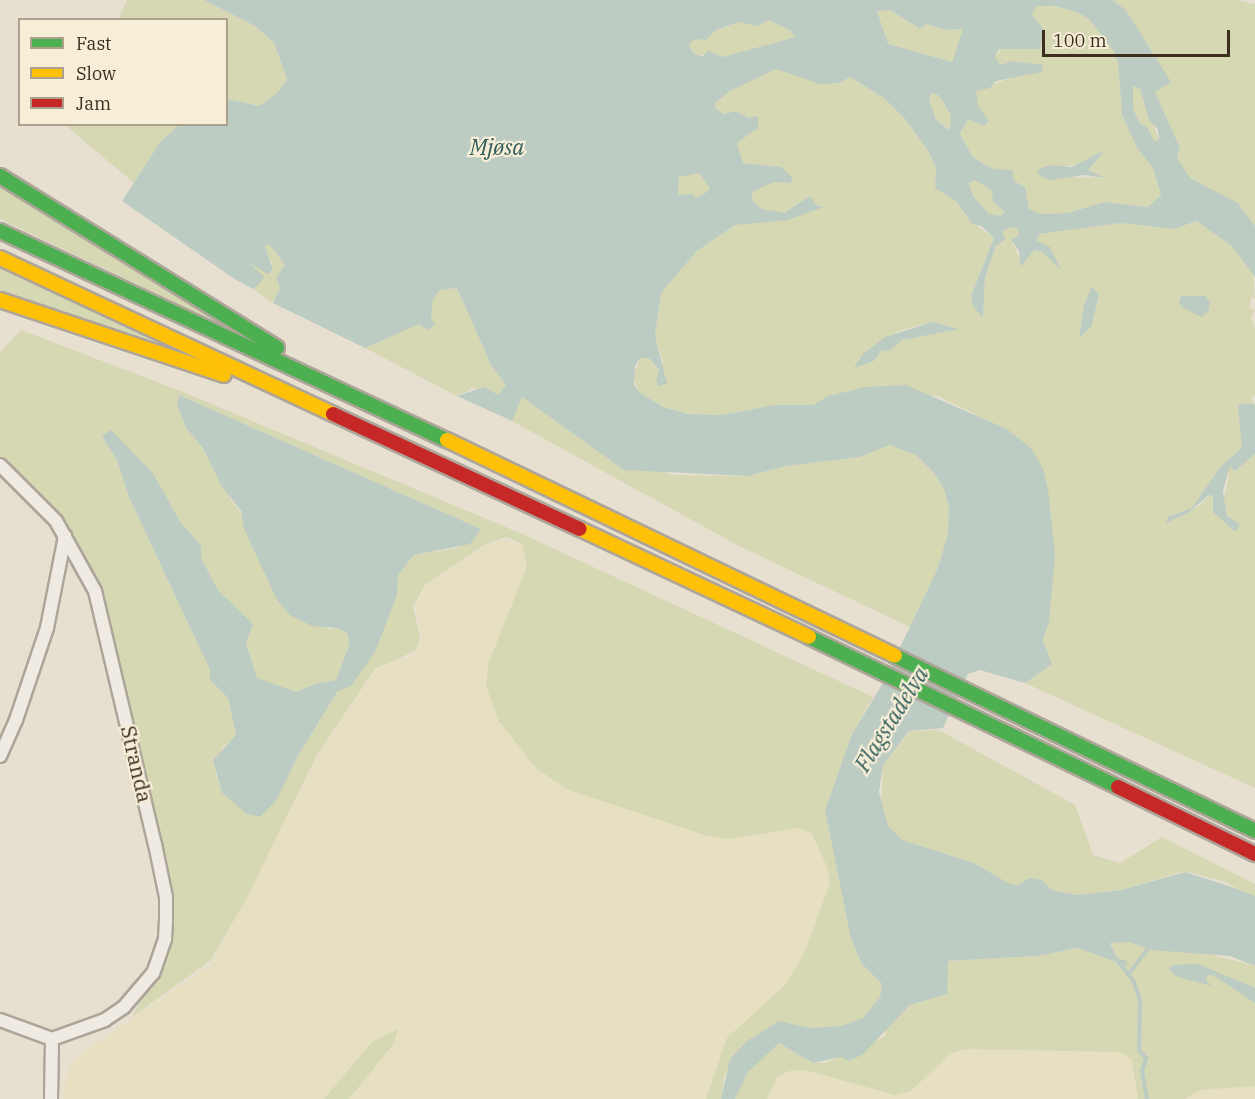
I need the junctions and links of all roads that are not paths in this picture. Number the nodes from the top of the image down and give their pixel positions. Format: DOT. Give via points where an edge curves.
graph roads {
  1 [pos="0,176"];
  2 [pos="0,231"];
  3 [pos="0,258"];
  4 [pos="0,300"];
  5 [pos="321,382"];
  6 [pos="311,402"];
  7 [pos="0,465"];
  8 [pos="65,536"];
  9 [pos="0,756"];
  10 [pos="1255,831"];
  11 [pos="1255,854"];
  12 [pos="0,1020"];
  13 [pos="52,1039"];
  14 [pos="51,1099"];
  1 -- 5 [label="highway" via="263,339"];
  2 -- 5 [label="highway"];
  3 -- 6 [label="highway"];
  4 -- 6 [label="highway"];
  5 -- 10 [label="highway" via="880,647"];
  6 -- 11 [label="highway" via="968,712"];
  7 -- 8 [label="street, Stranda" via="29,491"];
  8 -- 9 [label="street" via="47,628"];
  8 -- 13 [label="street, Stranda" via="95,591 107,629 166,897 166,920 160,956 140,991 105,1020"];
  12 -- 13 [label="street"];
  13 -- 14 [label="street"];
}
